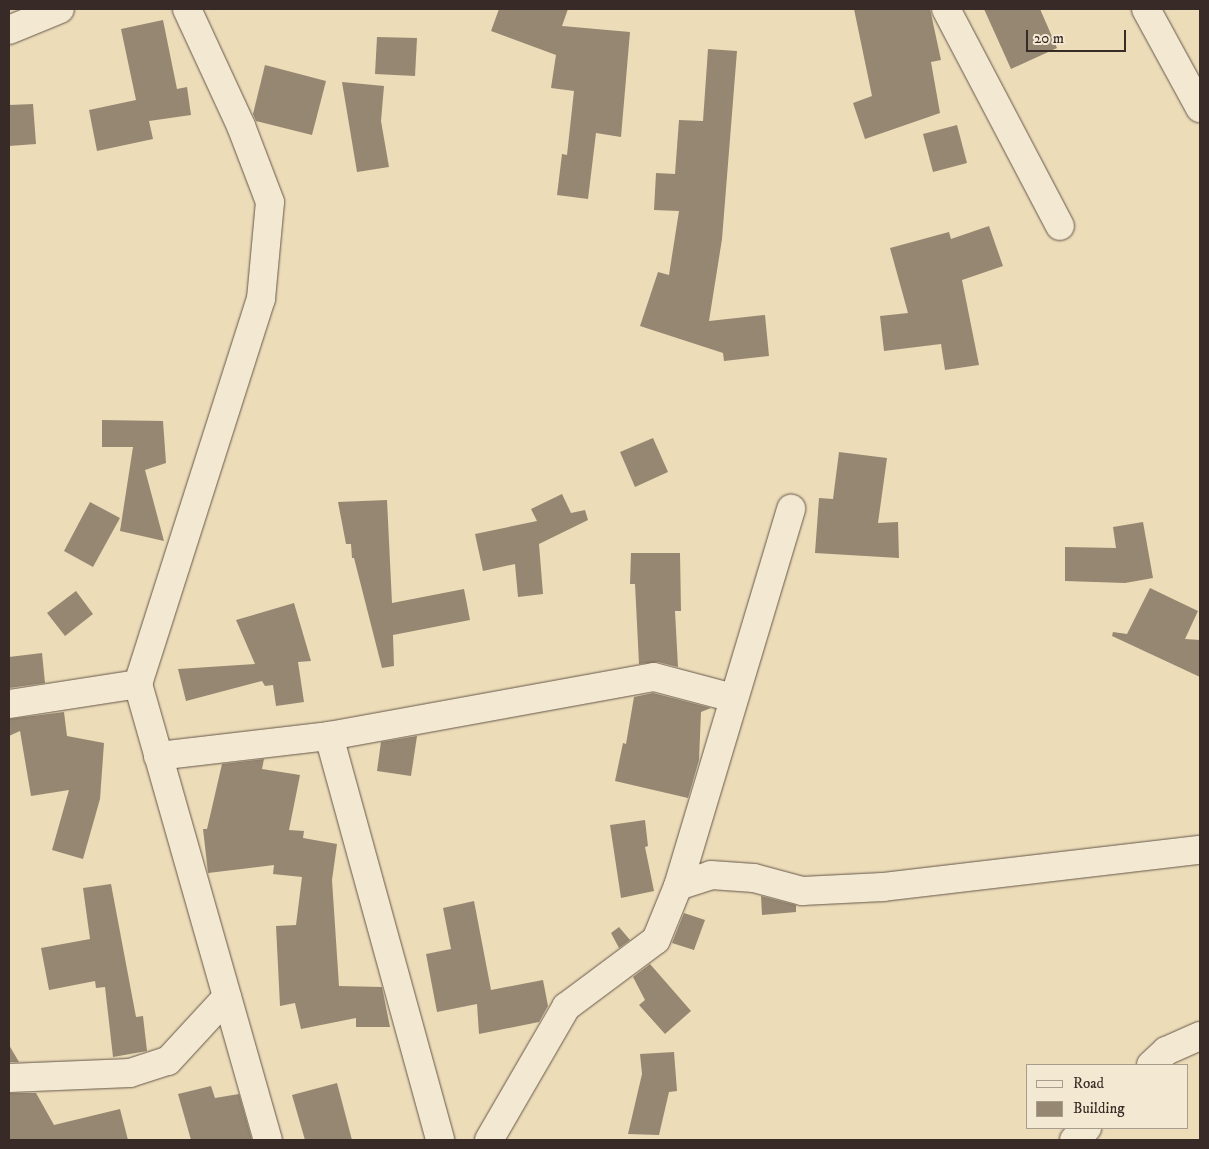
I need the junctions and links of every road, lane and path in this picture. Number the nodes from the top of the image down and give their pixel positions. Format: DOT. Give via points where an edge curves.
graph roads {
  1 [pos="58,9"];
  2 [pos="187,9"];
  3 [pos="946,9"];
  4 [pos="1146,9"];
  5 [pos="9,30"];
  6 [pos="1200,108"];
  7 [pos="1060,226"];
  8 [pos="791,509"];
  9 [pos="138,684"];
  10 [pos="733,698"];
  11 [pos="9,704"];
  12 [pos="329,736"];
  13 [pos="158,756"];
  14 [pos="1200,850"];
  15 [pos="678,886"];
  16 [pos="227,997"];
  17 [pos="1200,1036"];
  18 [pos="1152,1064"];
  19 [pos="9,1078"];
  20 [pos="268,1140"];
  21 [pos="440,1140"];
  22 [pos="489,1140"];
  1 -- 5 [label="street"];
  2 -- 9 [label="street" via="241,126 270,202 262,299"];
  3 -- 7 [label="street"];
  4 -- 6 [label="street"];
  8 -- 10 [label="street"];
  9 -- 11 [label="street"];
  9 -- 13 [label="street"];
  10 -- 12 [label="street" via="654,677"];
  10 -- 15 [label="street"];
  12 -- 13 [label="street"];
  12 -- 21 [label="street"];
  13 -- 16 [label="street"];
  14 -- 15 [label="street" via="883,888 802,891 754,878 711,875"];
  15 -- 22 [label="street" via="656,940 566,1007"];
  16 -- 19 [label="street" via="168,1062 130,1073"];
  16 -- 20 [label="street"];
  17 -- 18 [label="street" via="1166,1050"];
}
